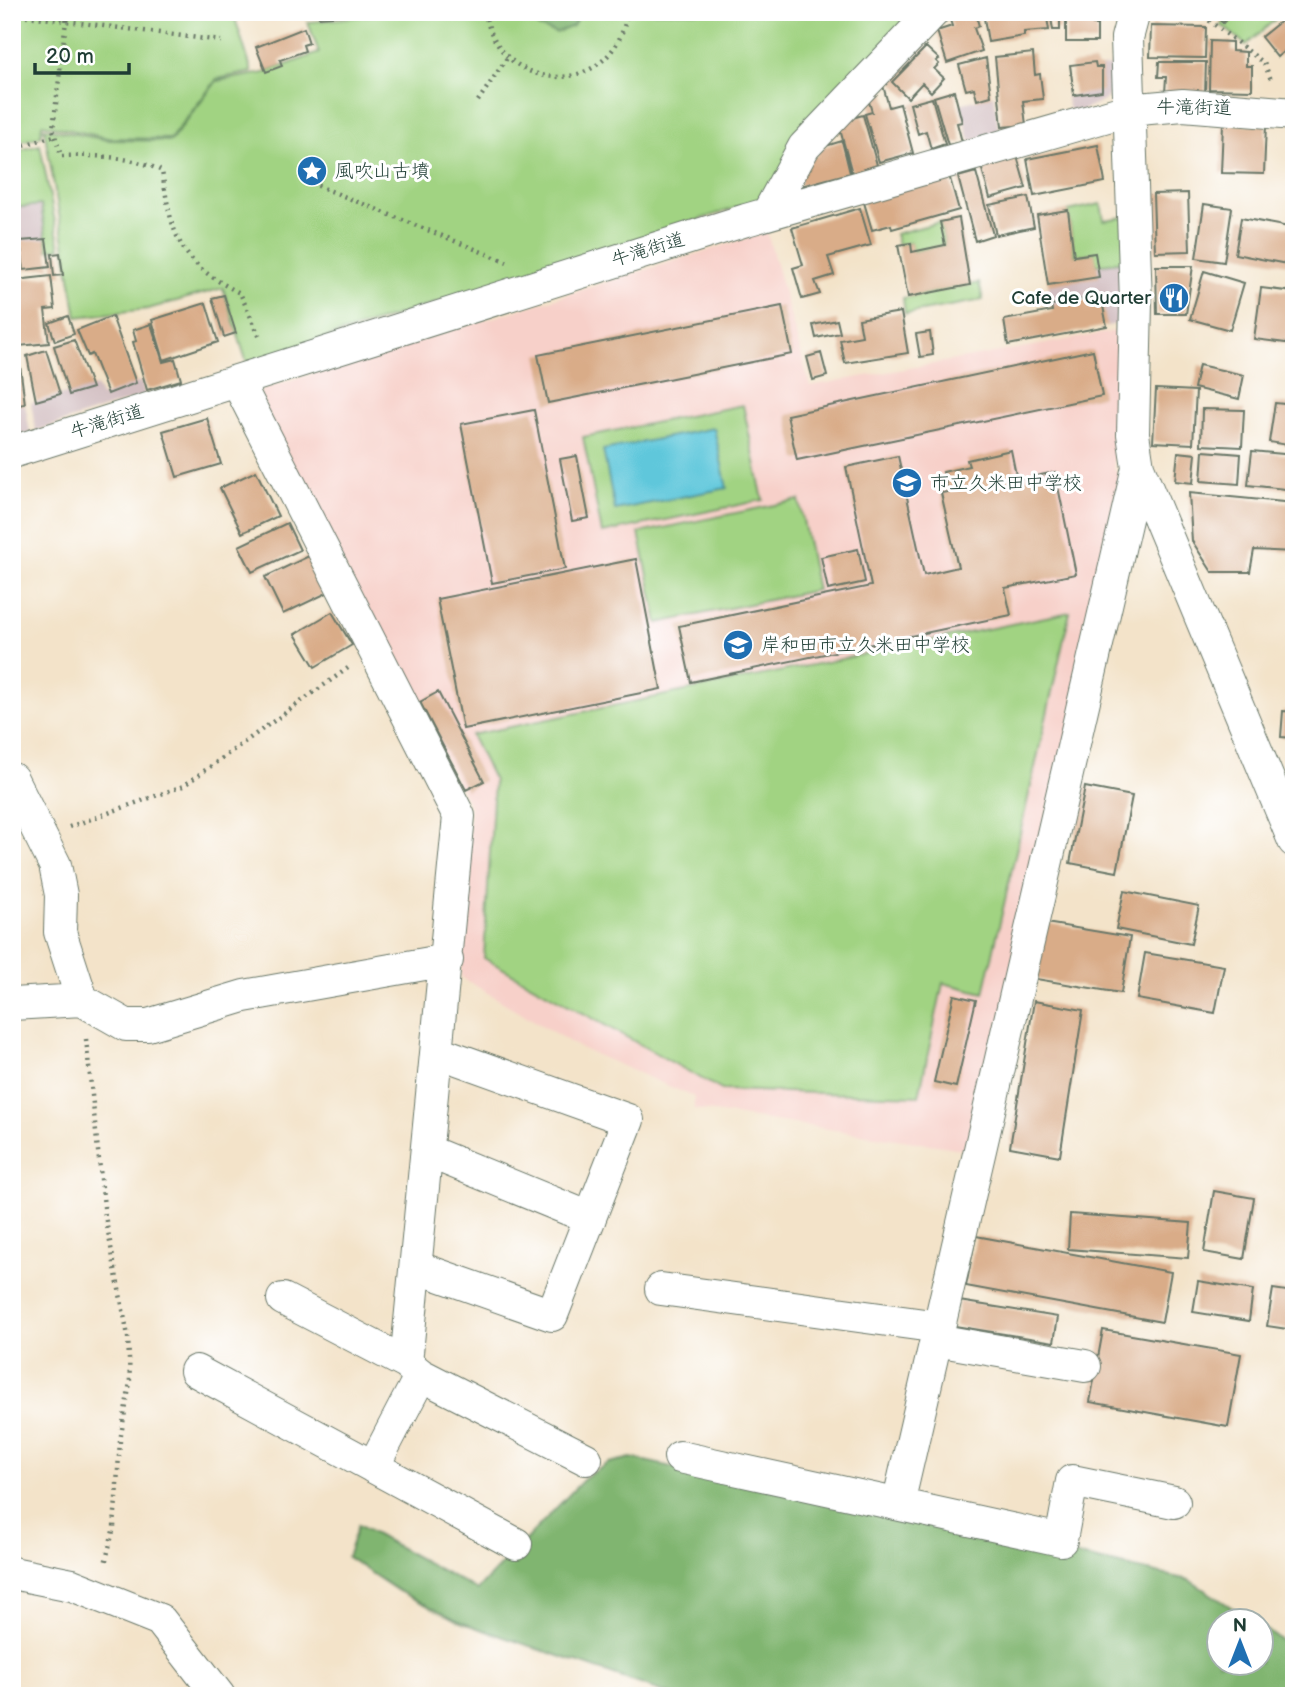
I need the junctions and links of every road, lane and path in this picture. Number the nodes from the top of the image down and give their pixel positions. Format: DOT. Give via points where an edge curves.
graph roads {
  1 [pos="67,12"];
  2 [pos="485,12"];
  3 [pos="627,12"];
  4 [pos="933,12"];
  5 [pos="1134,12"];
  6 [pos="1198,12"];
  7 [pos="12,15"];
  8 [pos="66,22"];
  9 [pos="221,41"];
  10 [pos="507,58"];
  11 [pos="478,101"];
  12 [pos="1128,110"];
  13 [pos="1285,112"];
  14 [pos="54,136"];
  15 [pos="12,138"];
  16 [pos="312,183"];
  17 [pos="768,213"];
  18 [pos="502,260"];
  19 [pos="273,370"];
  20 [pos="237,381"];
  21 [pos="12,452"];
  22 [pos="1138,467"];
  23 [pos="374,650"];
  24 [pos="12,779"];
  25 [pos="40,837"];
  26 [pos="1294,841"];
  27 [pos="447,960"];
  28 [pos="82,1000"];
  29 [pos="12,1004"];
  30 [pos="438,1052"];
  31 [pos="427,1151"];
  32 [pos="590,1219"];
  33 [pos="416,1267"];
  34 [pos="661,1289"];
  35 [pos="283,1299"];
  36 [pos="938,1334"];
  37 [pos="1085,1366"];
  38 [pos="414,1369"];
  39 [pos="196,1371"];
  40 [pos="680,1457"];
  41 [pos="586,1459"];
  42 [pos="373,1467"];
  43 [pos="1174,1502"];
  44 [pos="898,1504"];
  45 [pos="516,1544"];
  46 [pos="12,1573"];
  47 [pos="99,1595"];
  48 [pos="219,1696"];
  1 -- 8 [label="path"];
  2 -- 10 [label="path" via="495,44"];
  3 -- 10 [label="path" via="608,56 577,75 540,76"];
  4 -- 17 [label="street" via="804,147"];
  5 -- 12 [label="street" via="1127,38"];
  6 -- 13 [label="path" via="1264,63"];
  7 -- 8 [label="path"];
  8 -- 9 [label="path"];
  8 -- 14 [label="path"];
  10 -- 11 [label="path"];
  12 -- 13 [label="street, 牛滝街道" via="1183,105"];
  12 -- 17 [label="street, 牛滝街道"];
  12 -- 22 [label="street" via="1136,303 1133,434"];
  14 -- 15 [label="path" via="23,145"];
  14 -- 19 [label="path" via="61,156 92,155 148,164 162,172 175,236 198,267 240,293"];
  16 -- 18 [label="path"];
  17 -- 19 [label="street, 牛滝街道"];
  19 -- 20 [label="street, 牛滝街道"];
  20 -- 21 [label="street, 牛滝街道"];
  20 -- 23 [label="street"];
  22 -- 26 [label="street"];
  22 -- 36 [label="street"];
  23 -- 25 [label="path" via="183,786"];
  23 -- 27 [label="street" via="459,816"];
  24 -- 25 [label="street"];
  25 -- 28 [label="street" via="55,865 61,895 60,932"];
  27 -- 28 [label="street" via="244,996 148,1025 126,1025"];
  27 -- 30 [label="street"];
  28 -- 29 [label="street"];
  28 -- 47 [label="path" via="105,1216 128,1336 130,1382 114,1527"];
  30 -- 31 [label="street"];
  30 -- 32 [label="street" via="628,1120"];
  31 -- 32 [label="street"];
  31 -- 33 [label="street"];
  32 -- 33 [label="street" via="552,1315"];
  33 -- 38 [label="street"];
  34 -- 36 [label="street"];
  35 -- 38 [label="street"];
  36 -- 37 [label="street"];
  36 -- 44 [label="street"];
  38 -- 41 [label="street"];
  38 -- 42 [label="street"];
  39 -- 42 [label="street"];
  40 -- 44 [label="street"];
  42 -- 45 [label="street"];
  43 -- 44 [label="street" via="1072,1481 1061,1540"];
  46 -- 47 [label="street"];
  47 -- 48 [label="street" via="160,1620"];
}
